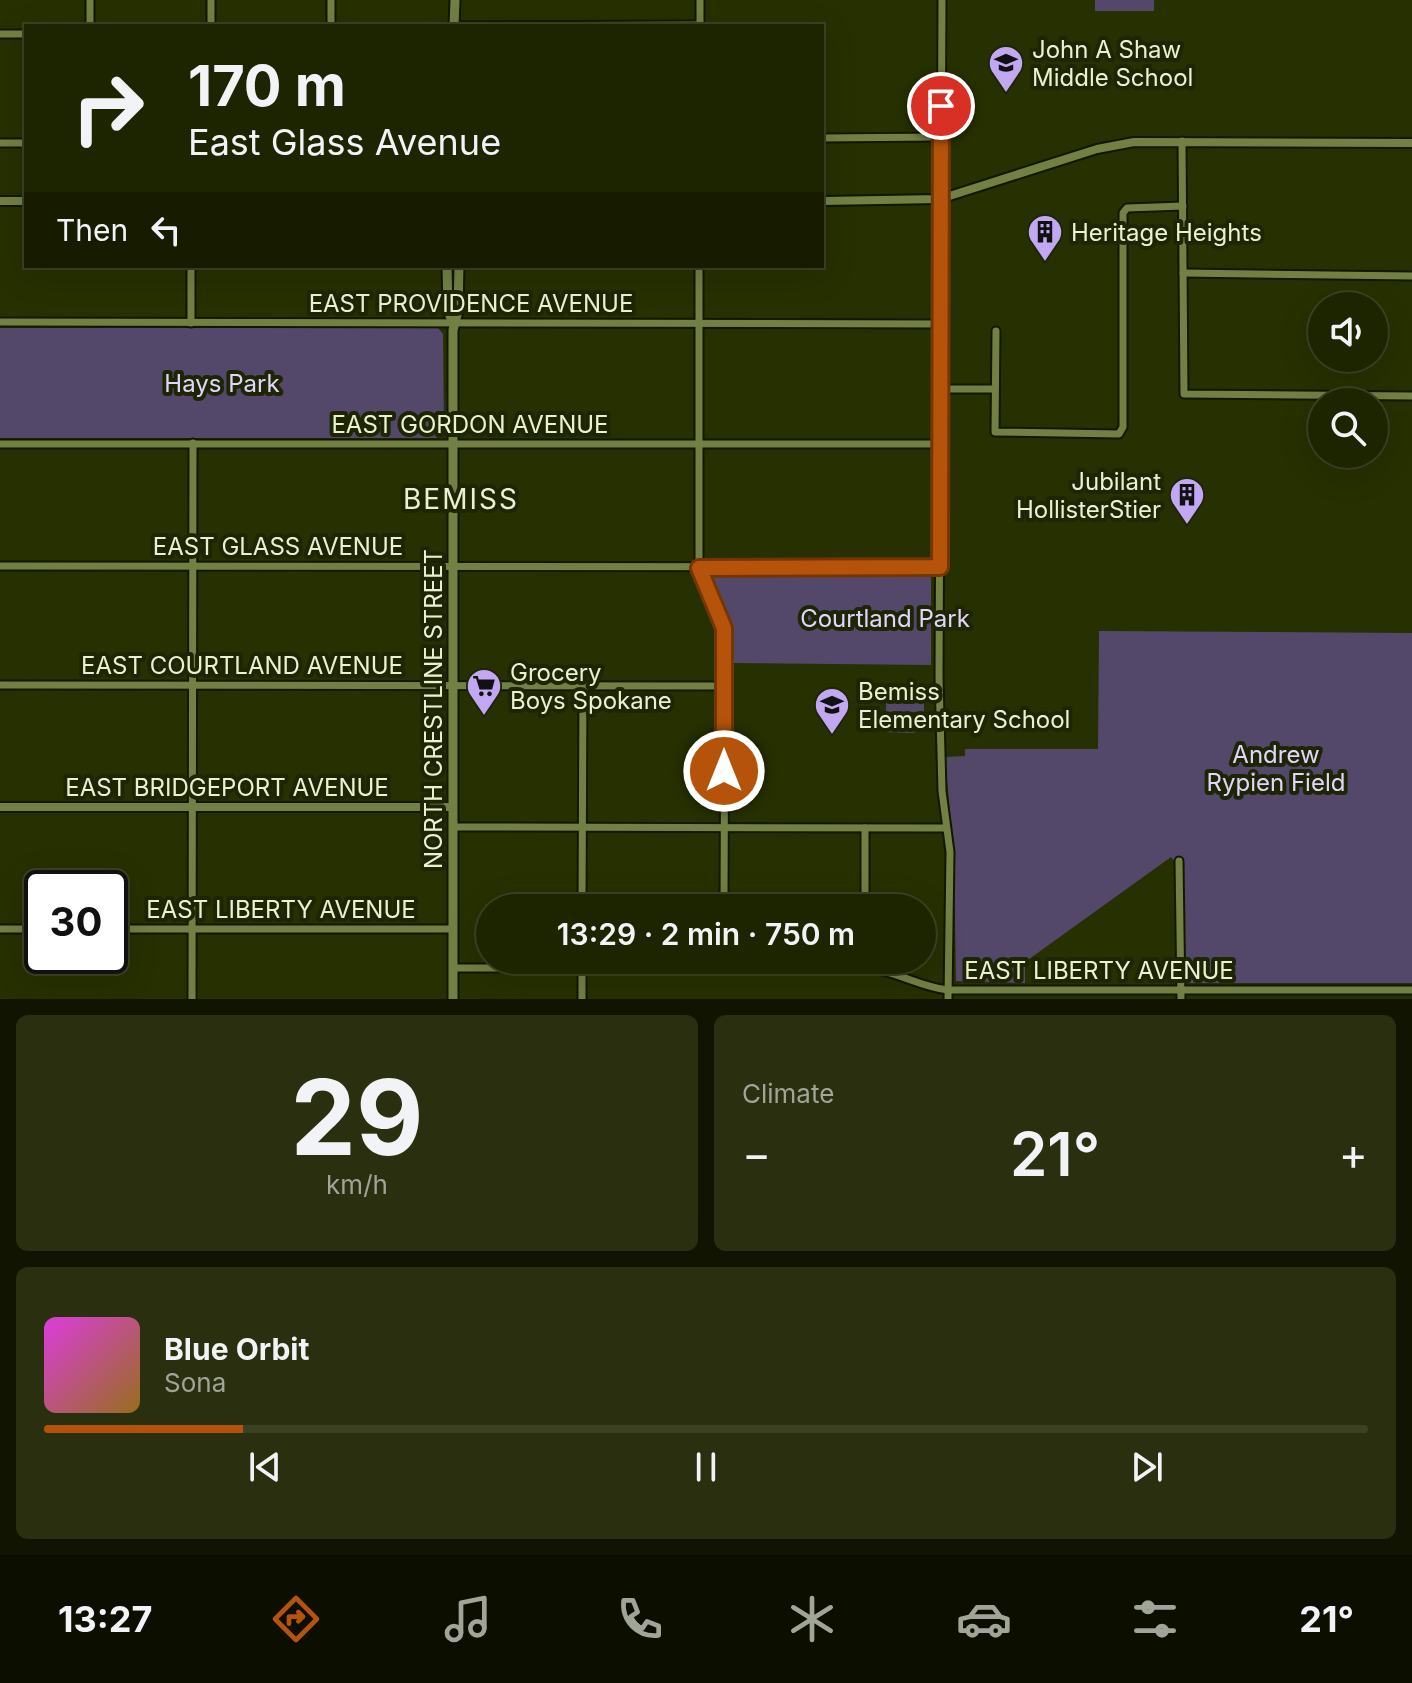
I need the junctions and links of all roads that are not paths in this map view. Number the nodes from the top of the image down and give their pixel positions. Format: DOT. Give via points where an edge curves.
graph roads {
  1 [pos="90,0"];
  2 [pos="211,0"];
  3 [pos="331,0"];
  4 [pos="455,0"];
  5 [pos="700,0"];
  6 [pos="942,0"];
  7 [pos="90,24"];
  8 [pos="211,24"];
  9 [pos="331,24"];
  10 [pos="454,24"];
  11 [pos="700,24"];
  12 [pos="0,34"];
  13 [pos="24,34"];
  14 [pos="941,137"];
  15 [pos="824,138"];
  16 [pos="1182,141"];
  17 [pos="0,143"];
  18 [pos="24,143"];
  19 [pos="1412,143"];
  20 [pos="940,199"];
  21 [pos="0,201"];
  22 [pos="24,201"];
  23 [pos="824,201"];
  24 [pos="1183,206"];
  25 [pos="191,268"];
  26 [pos="447,268"];
  27 [pos="459,268"];
  28 [pos="699,268"];
  29 [pos="1183,273"];
  30 [pos="1412,276"];
  31 [pos="0,322"];
  32 [pos="191,323"];
  33 [pos="453,323"];
  34 [pos="700,324"];
  35 [pos="941,324"];
  36 [pos="996,331"];
  37 [pos="940,389"];
  38 [pos="994,389"];
  39 [pos="1412,396"];
  40 [pos="193,443"];
  41 [pos="0,444"];
  42 [pos="452,444"];
  43 [pos="699,444"];
  44 [pos="939,444"];
  45 [pos="0,566"];
  46 [pos="191,566"];
  47 [pos="453,566"];
  48 [pos="940,567"];
  49 [pos="699,568"];
  50 [pos="0,685"];
  51 [pos="453,685"];
  52 [pos="191,686"];
  53 [pos="583,686"];
  54 [pos="724,686"];
  55 [pos="0,807"];
  56 [pos="191,807"];
  57 [pos="453,807"];
  58 [pos="453,827"];
  59 [pos="724,827"];
  60 [pos="582,828"];
  61 [pos="865,828"];
  62 [pos="946,828"];
  63 [pos="1179,861"];
  64 [pos="582,894"];
  65 [pos="724,894"];
  66 [pos="865,894"];
  67 [pos="0,929"];
  68 [pos="24,929"];
  69 [pos="128,929"];
  70 [pos="191,929"];
  71 [pos="453,929"];
  72 [pos="476,967"];
  73 [pos="453,968"];
  74 [pos="582,974"];
  75 [pos="896,974"];
  76 [pos="948,990"];
  77 [pos="1181,990"];
  78 [pos="1309,990"];
  79 [pos="1412,990"];
  80 [pos="1061,995"];
  81 [pos="192,999"];
  82 [pos="453,999"];
  83 [pos="582,999"];
  84 [pos="948,999"];
  85 [pos="1181,999"];
  86 [pos="1309,999"];
  1 -- 7 [label="street"];
  2 -- 8 [label="street"];
  3 -- 9 [label="street"];
  4 -- 10 [label="main road"];
  5 -- 11 [label="street"];
  6 -- 14 [label="street"];
  12 -- 13 [label="street"];
  14 -- 15 [label="street"];
  14 -- 20 [label="street"];
  16 -- 19 [label="street"];
  16 -- 20 [label="street" via="1115,145"];
  16 -- 24 [label="street"];
  17 -- 18 [label="street"];
  20 -- 23 [label="street"];
  20 -- 35 [label="street"];
  21 -- 22 [label="street"];
  24 -- 29 [label="street"];
  24 -- 38 [label="street" via="1127,208 1123,213 1119,434 1000,434 994,426"];
  25 -- 32 [label="street"];
  26 -- 33 [label="main road, NORTH CRESTLINE STREET"];
  27 -- 33 [label="main road, NORTH CRESTLINE STREET"];
  28 -- 34 [label="street"];
  29 -- 30 [label="street"];
  29 -- 39 [label="street" via="1184,394"];
  31 -- 32 [label="street, EAST PROVIDENCE AVENUE"];
  32 -- 33 [label="street, EAST PROVIDENCE AVENUE"];
  33 -- 34 [label="street, EAST PROVIDENCE AVENUE"];
  33 -- 42 [label="main road, NORTH CRESTLINE STREET"];
  34 -- 35 [label="street, EAST PROVIDENCE AVENUE"];
  34 -- 43 [label="street"];
  35 -- 37 [label="street"];
  36 -- 38 [label="street"];
  37 -- 38 [label="street"];
  37 -- 44 [label="street"];
  40 -- 41 [label="street, EAST GORDON AVENUE"];
  40 -- 42 [label="street, EAST GORDON AVENUE"];
  40 -- 46 [label="street"];
  42 -- 43 [label="street, EAST GORDON AVENUE"];
  42 -- 47 [label="main road, NORTH CRESTLINE STREET"];
  43 -- 44 [label="street, EAST GORDON AVENUE"];
  43 -- 49 [label="street"];
  44 -- 48 [label="street"];
  45 -- 46 [label="street, EAST GLASS AVENUE"];
  46 -- 47 [label="street, EAST GLASS AVENUE"];
  46 -- 52 [label="street"];
  47 -- 49 [label="street, EAST GLASS AVENUE"];
  47 -- 51 [label="main road, NORTH CRESTLINE STREET"];
  48 -- 49 [label="street, EAST GLASS AVENUE"];
  48 -- 62 [label="street" via="939,749"];
  49 -- 54 [label="street" via="724,628"];
  50 -- 52 [label="street, EAST COURTLAND AVENUE"];
  51 -- 52 [label="street, EAST COURTLAND AVENUE"];
  51 -- 53 [label="street, EAST COURTLAND AVENUE"];
  51 -- 57 [label="main road, NORTH CRESTLINE STREET"];
  52 -- 56 [label="street"];
  53 -- 54 [label="street, EAST COURTLAND AVENUE"];
  53 -- 60 [label="street"];
  54 -- 59 [label="street"];
  55 -- 56 [label="street, EAST BRIDGEPORT AVENUE"];
  56 -- 57 [label="street, EAST BRIDGEPORT AVENUE"];
  56 -- 70 [label="street"];
  57 -- 58 [label="main road, NORTH CRESTLINE STREET"];
  58 -- 60 [label="street"];
  58 -- 71 [label="main road, NORTH CRESTLINE STREET"];
  59 -- 60 [label="street"];
  59 -- 61 [label="street"];
  59 -- 65 [label="street"];
  60 -- 64 [label="street"];
  61 -- 62 [label="street"];
  61 -- 66 [label="street"];
  62 -- 76 [label="street"];
  63 -- 77 [label="street"];
  67 -- 68 [label="street"];
  69 -- 70 [label="street, EAST LIBERTY AVENUE"];
  70 -- 71 [label="street, EAST LIBERTY AVENUE"];
  70 -- 81 [label="street"];
  71 -- 73 [label="main road, NORTH CRESTLINE STREET"];
  72 -- 73 [label="street, EAST LIBERTY AVENUE"];
  73 -- 82 [label="main road, NORTH CRESTLINE STREET"];
  74 -- 83 [label="street"];
  75 -- 76 [label="street, EAST LIBERTY AVENUE"];
  76 -- 80 [label="street, EAST LIBERTY AVENUE"];
  76 -- 84 [label="street"];
  77 -- 78 [label="street, EAST LIBERTY AVENUE"];
  77 -- 80 [label="street, EAST LIBERTY AVENUE"];
  77 -- 85 [label="street"];
  78 -- 79 [label="street, EAST LIBERTY AVENUE"];
  78 -- 86 [label="street"];
}
